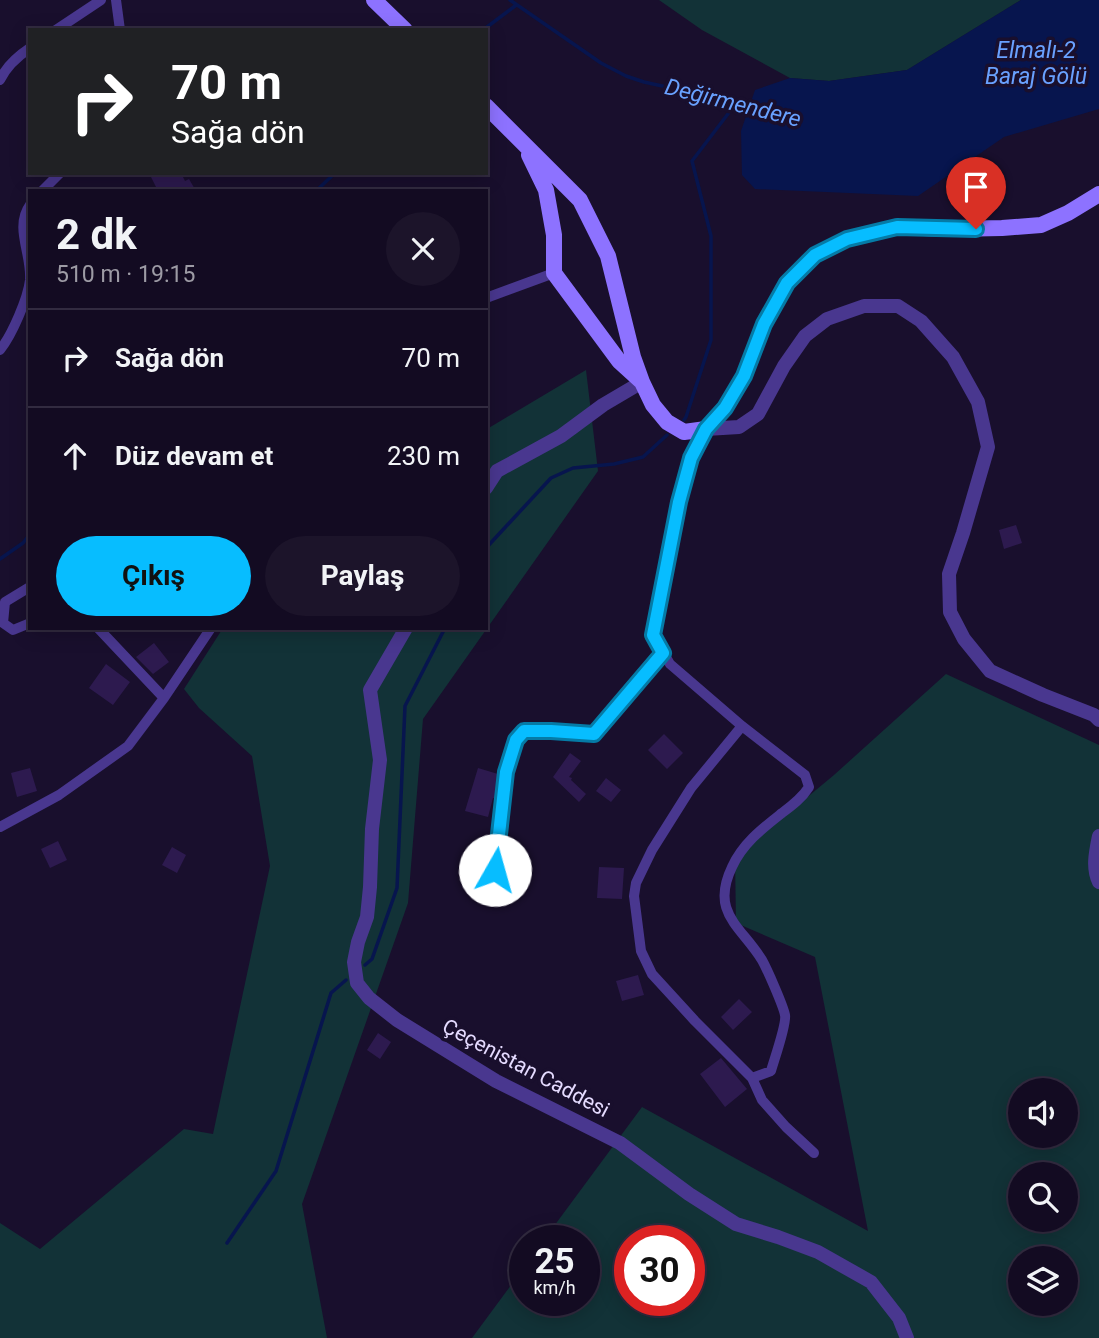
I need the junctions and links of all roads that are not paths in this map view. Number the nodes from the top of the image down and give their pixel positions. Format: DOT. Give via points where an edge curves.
graph roads {
  1 [pos="101,0"];
  2 [pos="116,0"];
  3 [pos="374,0"];
  4 [pos="59,28"];
  5 [pos="120,28"];
  6 [pos="403,28"];
  7 [pos="28,49"];
  8 [pos="0,80"];
  9 [pos="488,108"];
  10 [pos="521,140"];
  11 [pos="58,175"];
  12 [pos="44,189"];
  13 [pos="1099,194"];
  14 [pos="28,209"];
  15 [pos="27,236"];
  16 [pos="554,273"];
  17 [pos="28,287"];
  18 [pos="488,297"];
  19 [pos="0,350"];
  20 [pos="642,382"];
  21 [pos="706,429"];
  22 [pos="488,485"];
  23 [pos="28,589"];
  24 [pos="28,624"];
  25 [pos="100,630"];
  26 [pos="210,630"];
  27 [pos="405,630"];
  28 [pos="663,653"];
  29 [pos="164,698"];
  30 [pos="1097,716"];
  31 [pos="742,726"];
  32 [pos="0,827"];
  33 [pos="1099,836"];
  34 [pos="495,870"];
  35 [pos="1099,882"];
  36 [pos="752,1078"];
  37 [pos="814,1153"];
  38 [pos="907,1338"];
  1 -- 4 [label="street"];
  2 -- 5 [label="street"];
  3 -- 6 [label="main road"];
  7 -- 8 [label="street"];
  9 -- 10 [label="main road"];
  10 -- 16 [label="main road" via="546,190 554,235"];
  10 -- 20 [label="main road" via="580,200 608,256"];
  11 -- 12 [label="street"];
  13 -- 21 [label="main road" via="1041,225 897,227 847,239 815,255 787,283 764,324 744,376"];
  14 -- 15 [label="street" via="23,218"];
  16 -- 18 [label="street"];
  16 -- 20 [label="main road" via="619,361"];
  17 -- 19 [label="street" via="16,323"];
  20 -- 21 [label="main road" via="667,422 684,432"];
  20 -- 22 [label="street" via="561,436 497,471"];
  21 -- 28 [label="street" via="691,458 679,502 653,635"];
  21 -- 30 [label="street" via="738,427 758,414 805,336 827,319 864,306 898,306 921,321 953,357 978,402 988,447 949,574 950,612 964,639 990,671"];
  23 -- 24 [label="street" via="5,602 3,623 13,630"];
  25 -- 29 [label="street"];
  26 -- 29 [label="street"];
  27 -- 38 [label="street, Çeçenistan Caddesi" via="370,690 380,760 367,917 354,962 357,983 369,999 397,1020 496,1081 620,1143 736,1224 818,1252 871,1282 899,1318"];
  28 -- 31 [label="street"];
  28 -- 34 [label="street" via="594,734 524,731 516,740 506,772"];
  29 -- 32 [label="street" via="128,746 59,795"];
  31 -- 36 [label="street" via="691,788 652,850 634,896 641,951 652,974"];
  31 -- 36 [label="street" via="805,775 808,787 803,797 744,846 725,886 730,918 763,961 786,1016 771,1071"];
  33 -- 35 [label="street" via="1095,857"];
  36 -- 37 [label="street" via="762,1100"];
}
